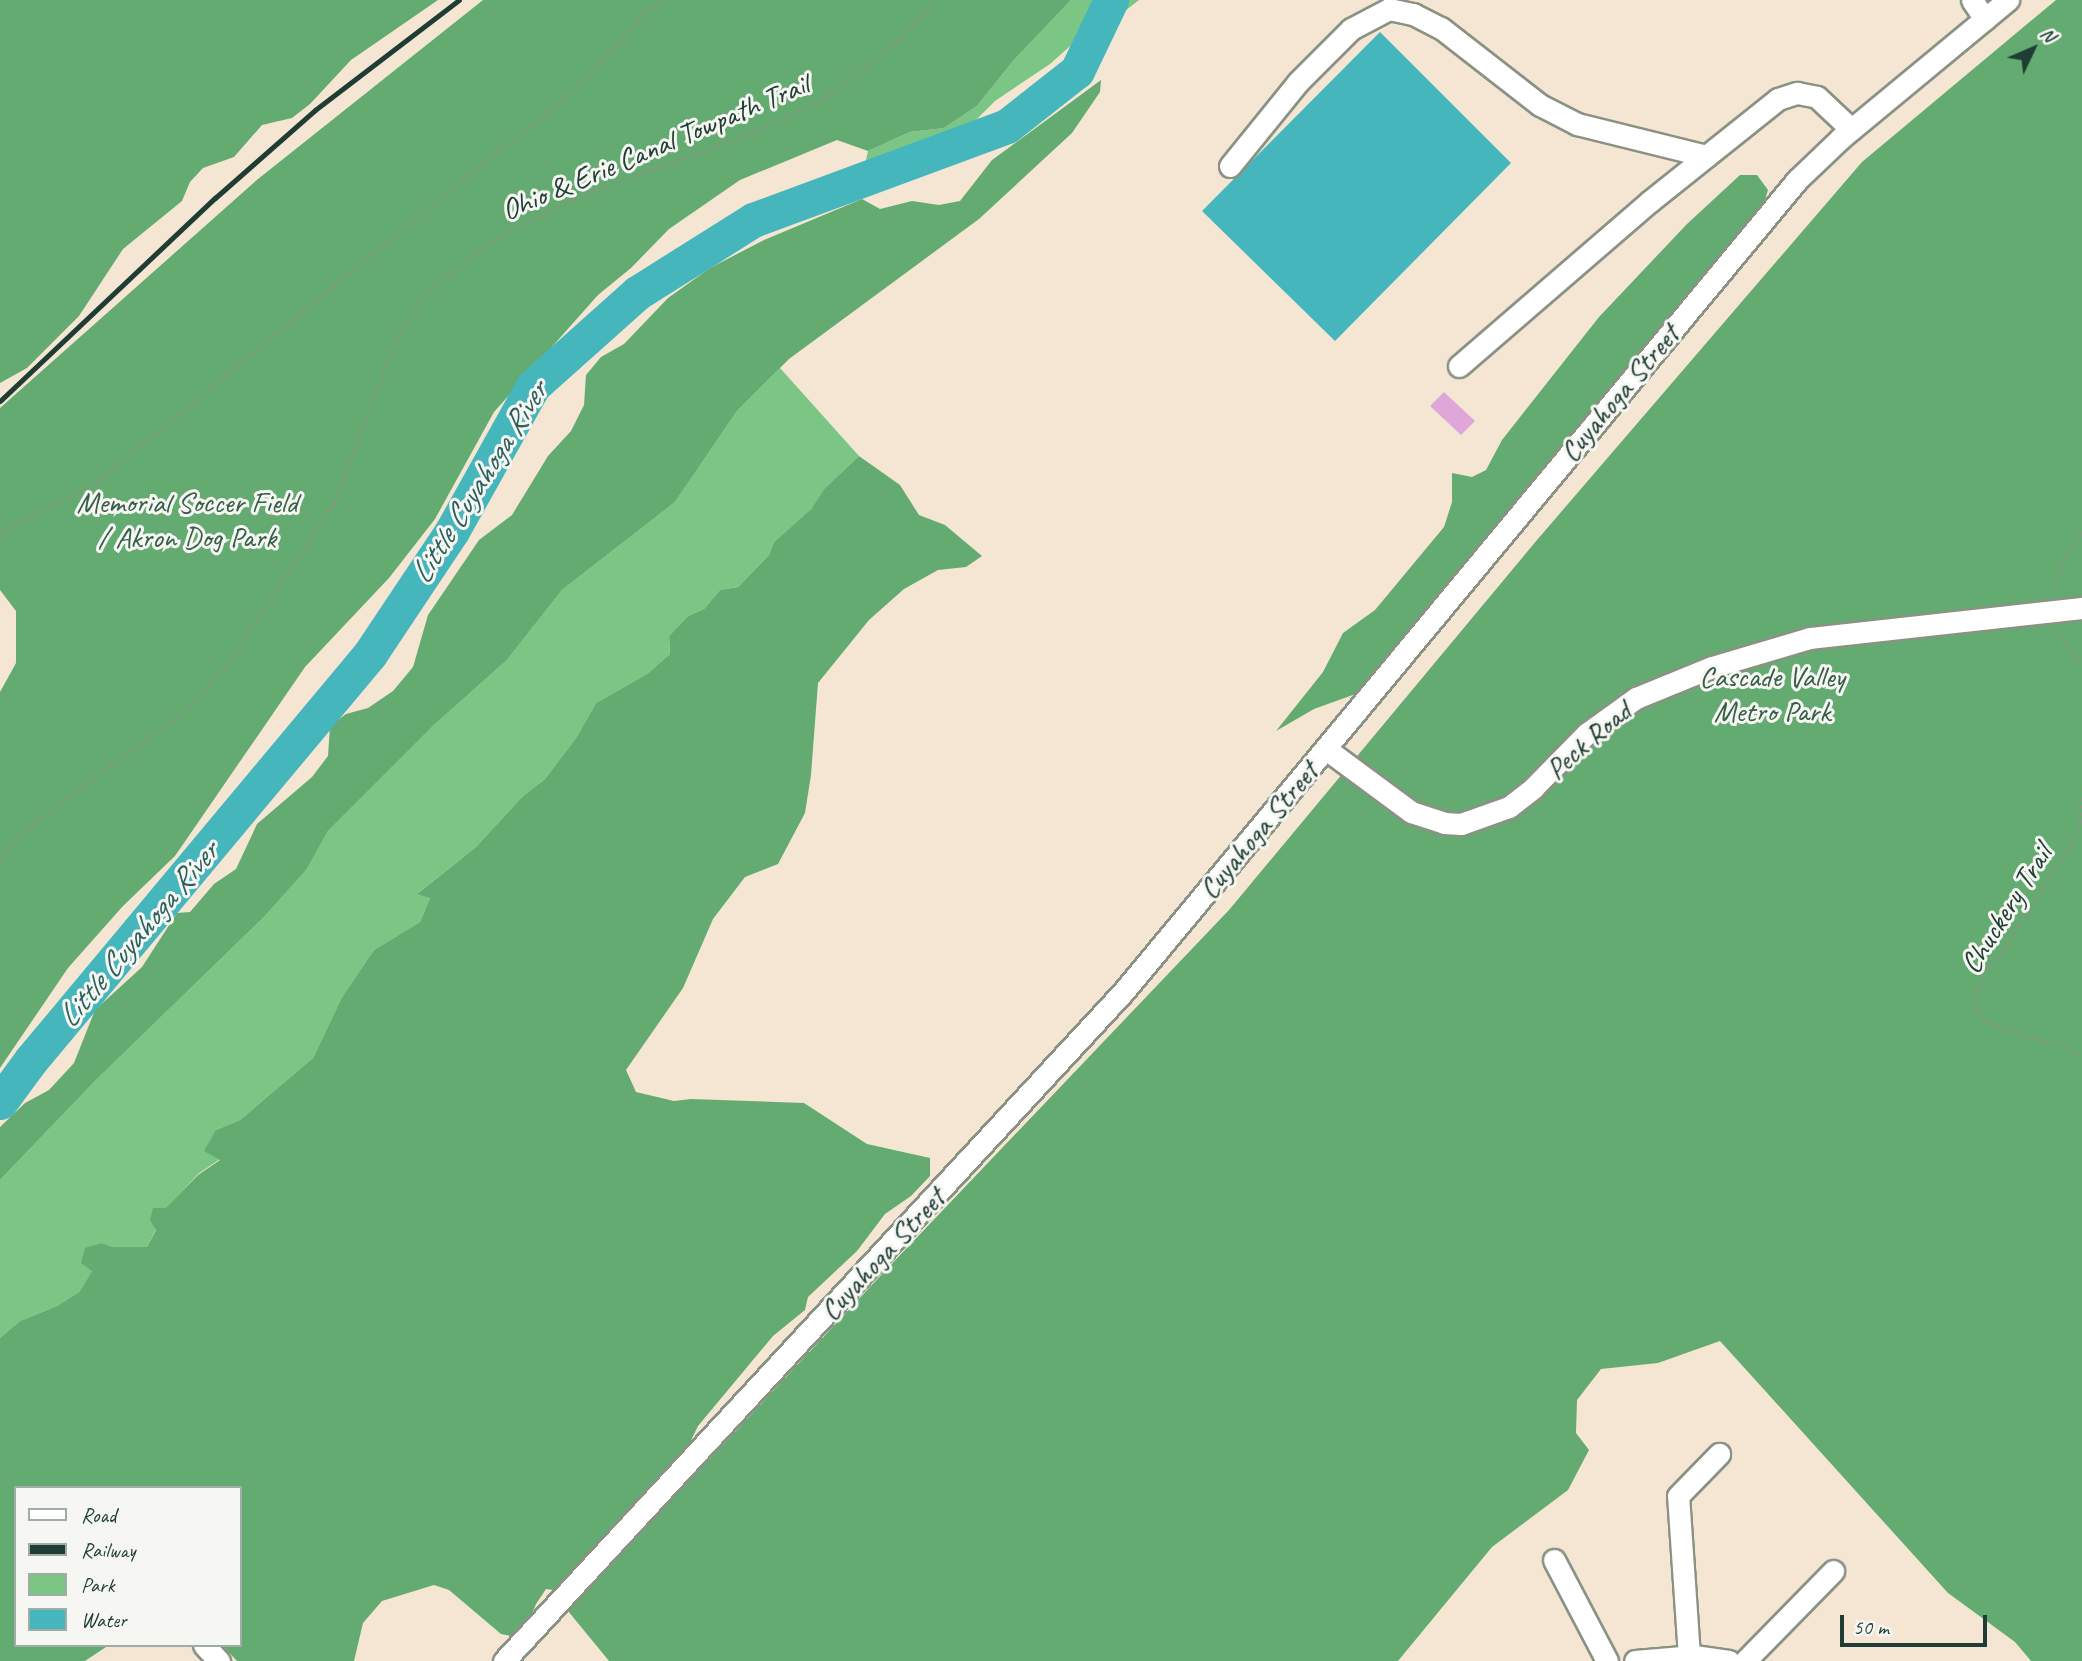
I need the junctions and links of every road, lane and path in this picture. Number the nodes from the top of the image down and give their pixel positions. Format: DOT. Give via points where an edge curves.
graph roads {
  1 [pos="665,0"];
  2 [pos="937,0"];
  3 [pos="1972,0"];
  4 [pos="2008,0"];
  5 [pos="1985,19"];
  6 [pos="1851,129"];
  7 [pos="1706,156"];
  8 [pos="1230,166"];
  9 [pos="1459,366"];
  10 [pos="0,534"];
  11 [pos="2082,608"];
  12 [pos="1326,749"];
  13 [pos="2082,799"];
  14 [pos="0,860"];
  15 [pos="2082,1054"];
  16 [pos="1719,1454"];
  17 [pos="1554,1560"];
  18 [pos="1833,1572"];
  19 [pos="206,1647"];
  20 [pos="1689,1656"];
  21 [pos="1719,1660"];
  22 [pos="219,1661"];
  23 [pos="504,1661"];
  24 [pos="1607,1661"];
  25 [pos="1635,1661"];
  26 [pos="1745,1661"];
  1 -- 10 [label="path" via="648,10 581,84 90,487"];
  2 -- 14 [label="path, Ohio & Erie Canal Towpath Trail" via="898,42 825,98 753,133 573,199 496,239 442,280 423,299 396,341 334,504 225,669 190,708 48,811"];
  3 -- 5 [label="street"];
  4 -- 5 [label="street, Cuyahoga Street"];
  5 -- 6 [label="street, Cuyahoga Street"];
  6 -- 7 [label="street" via="1817,97 1797,93 1778,99"];
  6 -- 12 [label="street, Cuyahoga Street" via="1756,226"];
  7 -- 8 [label="street" via="1577,124 1540,106 1441,29 1413,14 1388,9 1351,29 1298,82"];
  7 -- 9 [label="street"];
  11 -- 12 [label="street, Peck Road" via="1810,638 1712,667 1636,698 1587,734 1508,807 1461,824 1411,813"];
  12 -- 23 [label="street, Cuyahoga Street" via="1053,1071"];
  13 -- 15 [label="path, Chuckery Trail" via="2072,844 1987,970 1978,990 1977,1009 1985,1022"];
  16 -- 20 [label="street" via="1678,1496"];
  17 -- 24 [label="street"];
  18 -- 26 [label="street"];
  19 -- 22 [label="street"];
  20 -- 21 [label="street"];
  20 -- 25 [label="street"];
}
